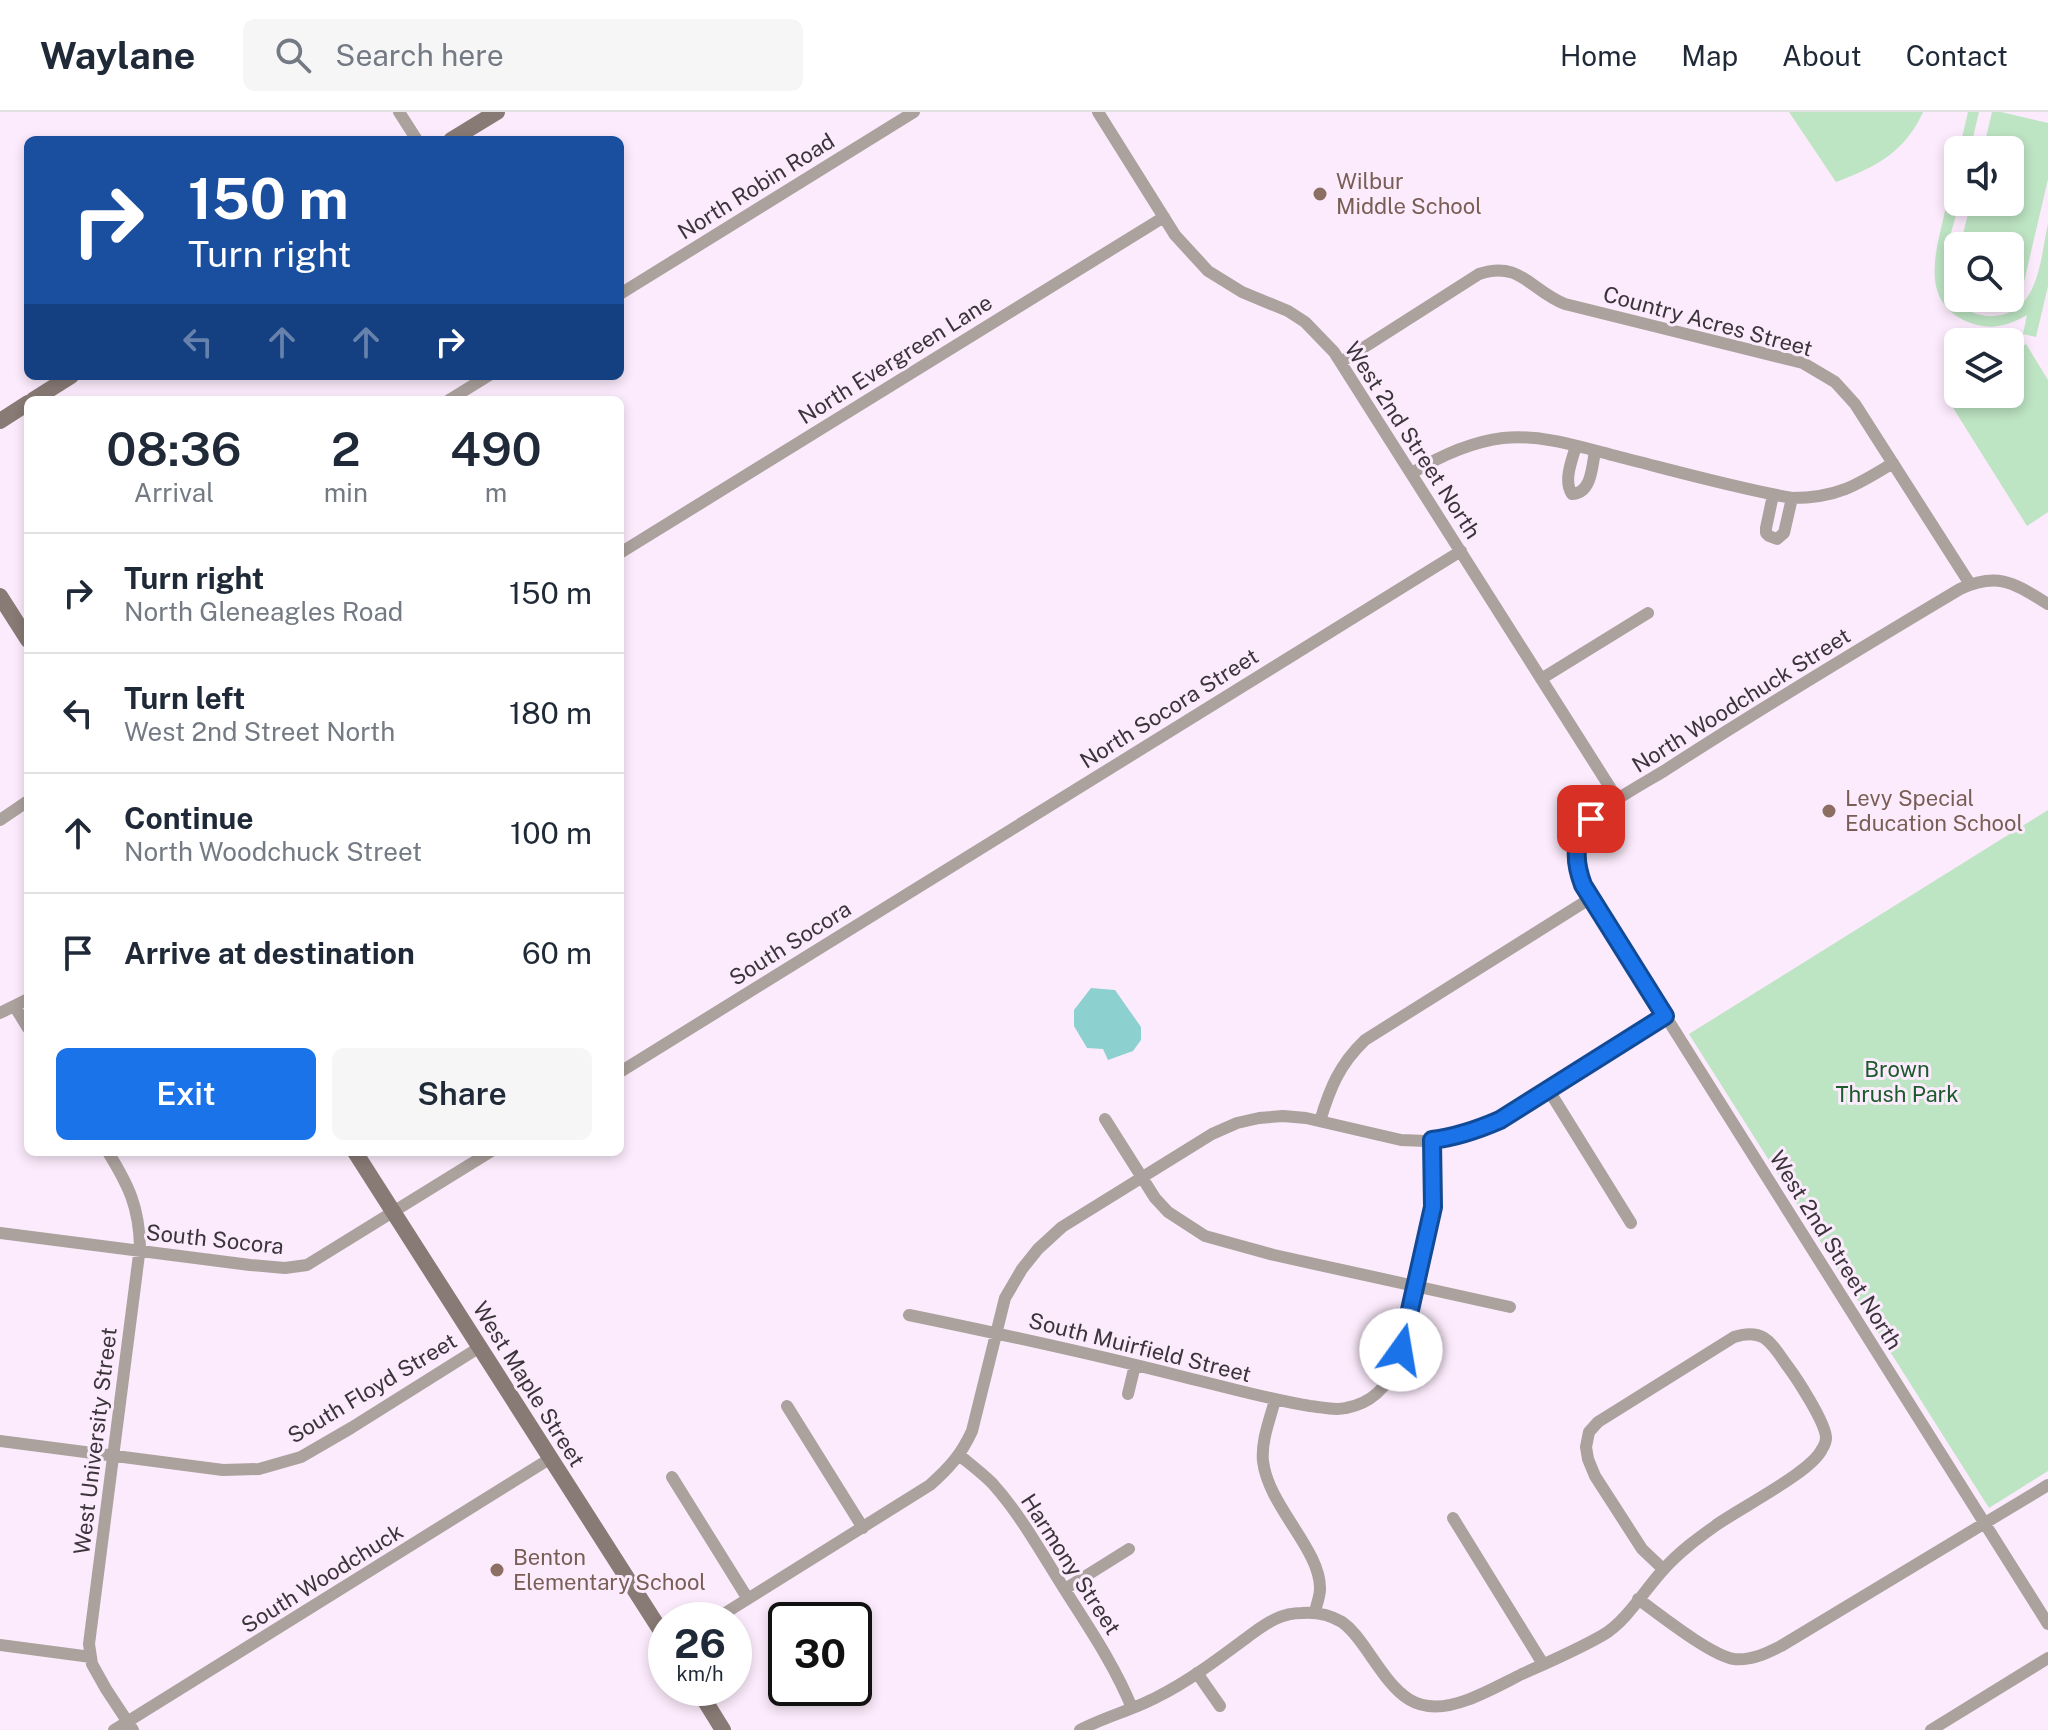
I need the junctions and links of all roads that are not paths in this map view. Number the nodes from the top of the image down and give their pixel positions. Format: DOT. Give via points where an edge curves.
graph roads {
  1 [pos="399,112"];
  2 [pos="497,112"];
  3 [pos="914,112"];
  4 [pos="1098,112"];
  5 [pos="414,136"];
  6 [pos="458,136"];
  7 [pos="1164,217"];
  8 [pos="624,292"];
  9 [pos="1341,362"];
  10 [pos="65,380"];
  11 [pos="482,380"];
  12 [pos="39,396"];
  13 [pos="456,396"];
  14 [pos="24,406"];
  15 [pos="0,421"];
  16 [pos="1576,446"];
  17 [pos="1595,451"];
  18 [pos="1893,463"];
  19 [pos="1412,473"];
  20 [pos="1773,495"];
  21 [pos="1792,498"];
  22 [pos="624,550"];
  23 [pos="1461,551"];
  24 [pos="1970,584"];
  25 [pos="0,596"];
  26 [pos="2048,604"];
  27 [pos="1648,613"];
  28 [pos="24,634"];
  29 [pos="1541,679"];
  30 [pos="1618,800"];
  31 [pos="24,804"];
  32 [pos="0,820"];
  33 [pos="1591,898"];
  34 [pos="899,899"];
  35 [pos="24,1001"];
  36 [pos="15,1007"];
  37 [pos="0,1013"];
  38 [pos="1665,1016"];
  39 [pos="24,1022"];
  40 [pos="624,1070"];
  41 [pos="1548,1089"];
  42 [pos="1105,1119"];
  43 [pos="1320,1121"];
  44 [pos="1432,1140"];
  45 [pos="110,1156"];
  46 [pos="358,1156"];
  47 [pos="483,1156"];
  48 [pos="1143,1177"];
  49 [pos="393,1211"];
  50 [pos="1631,1223"];
  51 [pos="0,1233"];
  52 [pos="140,1251"];
  53 [pos="1416,1287"];
  54 [pos="1510,1307"];
  55 [pos="909,1315"];
  56 [pos="996,1333"];
  57 [pos="480,1347"];
  58 [pos="1135,1365"];
  59 [pos="1128,1394"];
  60 [pos="1275,1400"];
  61 [pos="787,1406"];
  62 [pos="0,1441"];
  63 [pos="114,1454"];
  64 [pos="959,1455"];
  65 [pos="551,1458"];
  66 [pos="672,1477"];
  67 [pos="2048,1485"];
  68 [pos="1453,1518"];
  69 [pos="1985,1524"];
  70 [pos="863,1528"];
  71 [pos="1129,1549"];
  72 [pos="1663,1569"];
  73 [pos="1065,1589"];
  74 [pos="748,1599"];
  75 [pos="1638,1599"];
  76 [pos="743,1602"];
  77 [pos="648,1611"];
  78 [pos="1315,1613"];
  79 [pos="2048,1624"];
  80 [pos="0,1645"];
  81 [pos="91,1657"];
  82 [pos="2048,1658"];
  83 [pos="1543,1664"];
  84 [pos="1197,1673"];
  85 [pos="708,1706"];
  86 [pos="1220,1706"];
  87 [pos="1132,1708"];
  88 [pos="130,1726"];
  89 [pos="114,1730"];
  90 [pos="723,1730"];
  91 [pos="1080,1730"];
  92 [pos="1931,1730"];
  1 -- 5 [label="street"];
  2 -- 6 [label="main road"];
  3 -- 8 [label="street, North Robin Road"];
  4 -- 7 [label="street, West 2nd Street North"];
  7 -- 9 [label="street, West 2nd Street North" via="1208,271 1305,322"];
  7 -- 22 [label="street, North Evergreen Lane"];
  9 -- 18 [label="street, Country Acres Street" via="1479,274 1509,271 1565,304 1814,368 1846,393"];
  9 -- 19 [label="street, West 2nd Street North"];
  10 -- 12 [label="main road"];
  11 -- 13 [label="street"];
  14 -- 15 [label="main road"];
  16 -- 17 [label="street"];
  16 -- 17 [label="street" via="1568,482 1572,494 1586,488"];
  16 -- 19 [label="street" via="1504,438 1460,448"];
  17 -- 20 [label="street"];
  18 -- 21 [label="street" via="1837,493"];
  18 -- 24 [label="street, Country Acres Street"];
  19 -- 23 [label="street, West 2nd Street North"];
  20 -- 21 [label="street"];
  20 -- 21 [label="street" via="1766,533 1777,539 1784,533"];
  23 -- 29 [label="street, West 2nd Street North"];
  23 -- 34 [label="street, North Socora Street"];
  24 -- 26 [label="street" via="2000,580"];
  24 -- 30 [label="street, North Woodchuck Street"];
  25 -- 28 [label="main road"];
  27 -- 29 [label="street"];
  29 -- 30 [label="street, West 2nd Street North"];
  30 -- 33 [label="street, North Woodchuck Street" via="1583,827 1578,840 1577,869"];
  31 -- 32 [label="street"];
  33 -- 38 [label="street, West 2nd Street North"];
  33 -- 43 [label="street" via="1365,1040 1337,1073"];
  34 -- 40 [label="street, South Socora"];
  35 -- 36 [label="street"];
  36 -- 37 [label="street"];
  36 -- 39 [label="street"];
  38 -- 41 [label="street"];
  38 -- 69 [label="street, West 2nd Street North"];
  41 -- 44 [label="street" via="1476,1131"];
  41 -- 50 [label="street"];
  42 -- 48 [label="street"];
  43 -- 44 [label="street" via="1401,1140"];
  43 -- 48 [label="street" via="1283,1116 1237,1123"];
  44 -- 53 [label="street, South Muirfield Street" via="1433,1207"];
  45 -- 52 [label="street, West University Street" via="135,1204"];
  46 -- 49 [label="main road, West Maple Street"];
  47 -- 49 [label="street, South Socora"];
  48 -- 53 [label="street" via="1168,1212 1205,1236"];
  48 -- 56 [label="street" via="1062,1227 1038,1249 1005,1298"];
  49 -- 52 [label="street, South Socora" via="296,1267"];
  49 -- 57 [label="main road, West Maple Street"];
  51 -- 52 [label="street, South Socora"];
  52 -- 63 [label="street, West University Street"];
  53 -- 54 [label="street"];
  53 -- 60 [label="street, South Muirfield Street" via="1398,1362 1370,1400 1343,1409"];
  55 -- 56 [label="street, South Muirfield Street"];
  56 -- 58 [label="street, South Muirfield Street"];
  56 -- 64 [label="street" via="972,1431"];
  57 -- 63 [label="street, South Floyd Street" via="301,1457 259,1469 223,1470"];
  57 -- 65 [label="main road, West Maple Street"];
  58 -- 59 [label="street"];
  58 -- 60 [label="street, South Muirfield Street"];
  60 -- 78 [label="street" via="1263,1458 1275,1498 1318,1573"];
  61 -- 70 [label="street"];
  62 -- 63 [label="street, South Floyd Street"];
  63 -- 81 [label="street, West University Street"];
  64 -- 70 [label="street" via="930,1485"];
  64 -- 73 [label="street, Harmony Street" via="1007,1501"];
  65 -- 77 [label="main road, West Maple Street"];
  65 -- 88 [label="street, South Woodchuck"];
  66 -- 74 [label="street"];
  67 -- 69 [label="street"];
  68 -- 83 [label="street"];
  69 -- 75 [label="street" via="1755,1657 1734,1659 1713,1651"];
  69 -- 79 [label="street, West 2nd Street North"];
  70 -- 74 [label="street"];
  71 -- 73 [label="street"];
  72 -- 72 [label="street" via="1642,1549 1595,1476 1586,1447 1589,1432 1734,1337 1758,1335 1770,1341 1812,1407 1826,1436 1822,1451"];
  72 -- 75 [label="street"];
  73 -- 87 [label="street, Harmony Street"];
  74 -- 76 [label="street"];
  75 -- 83 [label="street" via="1606,1634"];
  78 -- 83 [label="street" via="1351,1630 1395,1689 1430,1706 1467,1700"];
  78 -- 84 [label="street" via="1285,1614 1265,1624"];
  80 -- 81 [label="street"];
  81 -- 88 [label="street, West University Street"];
  82 -- 92 [label="street"];
  84 -- 86 [label="street"];
  84 -- 87 [label="street"];
  85 -- 90 [label="main road"];
  87 -- 91 [label="street"];
  88 -- 89 [label="street, South Woodchuck"];
}
